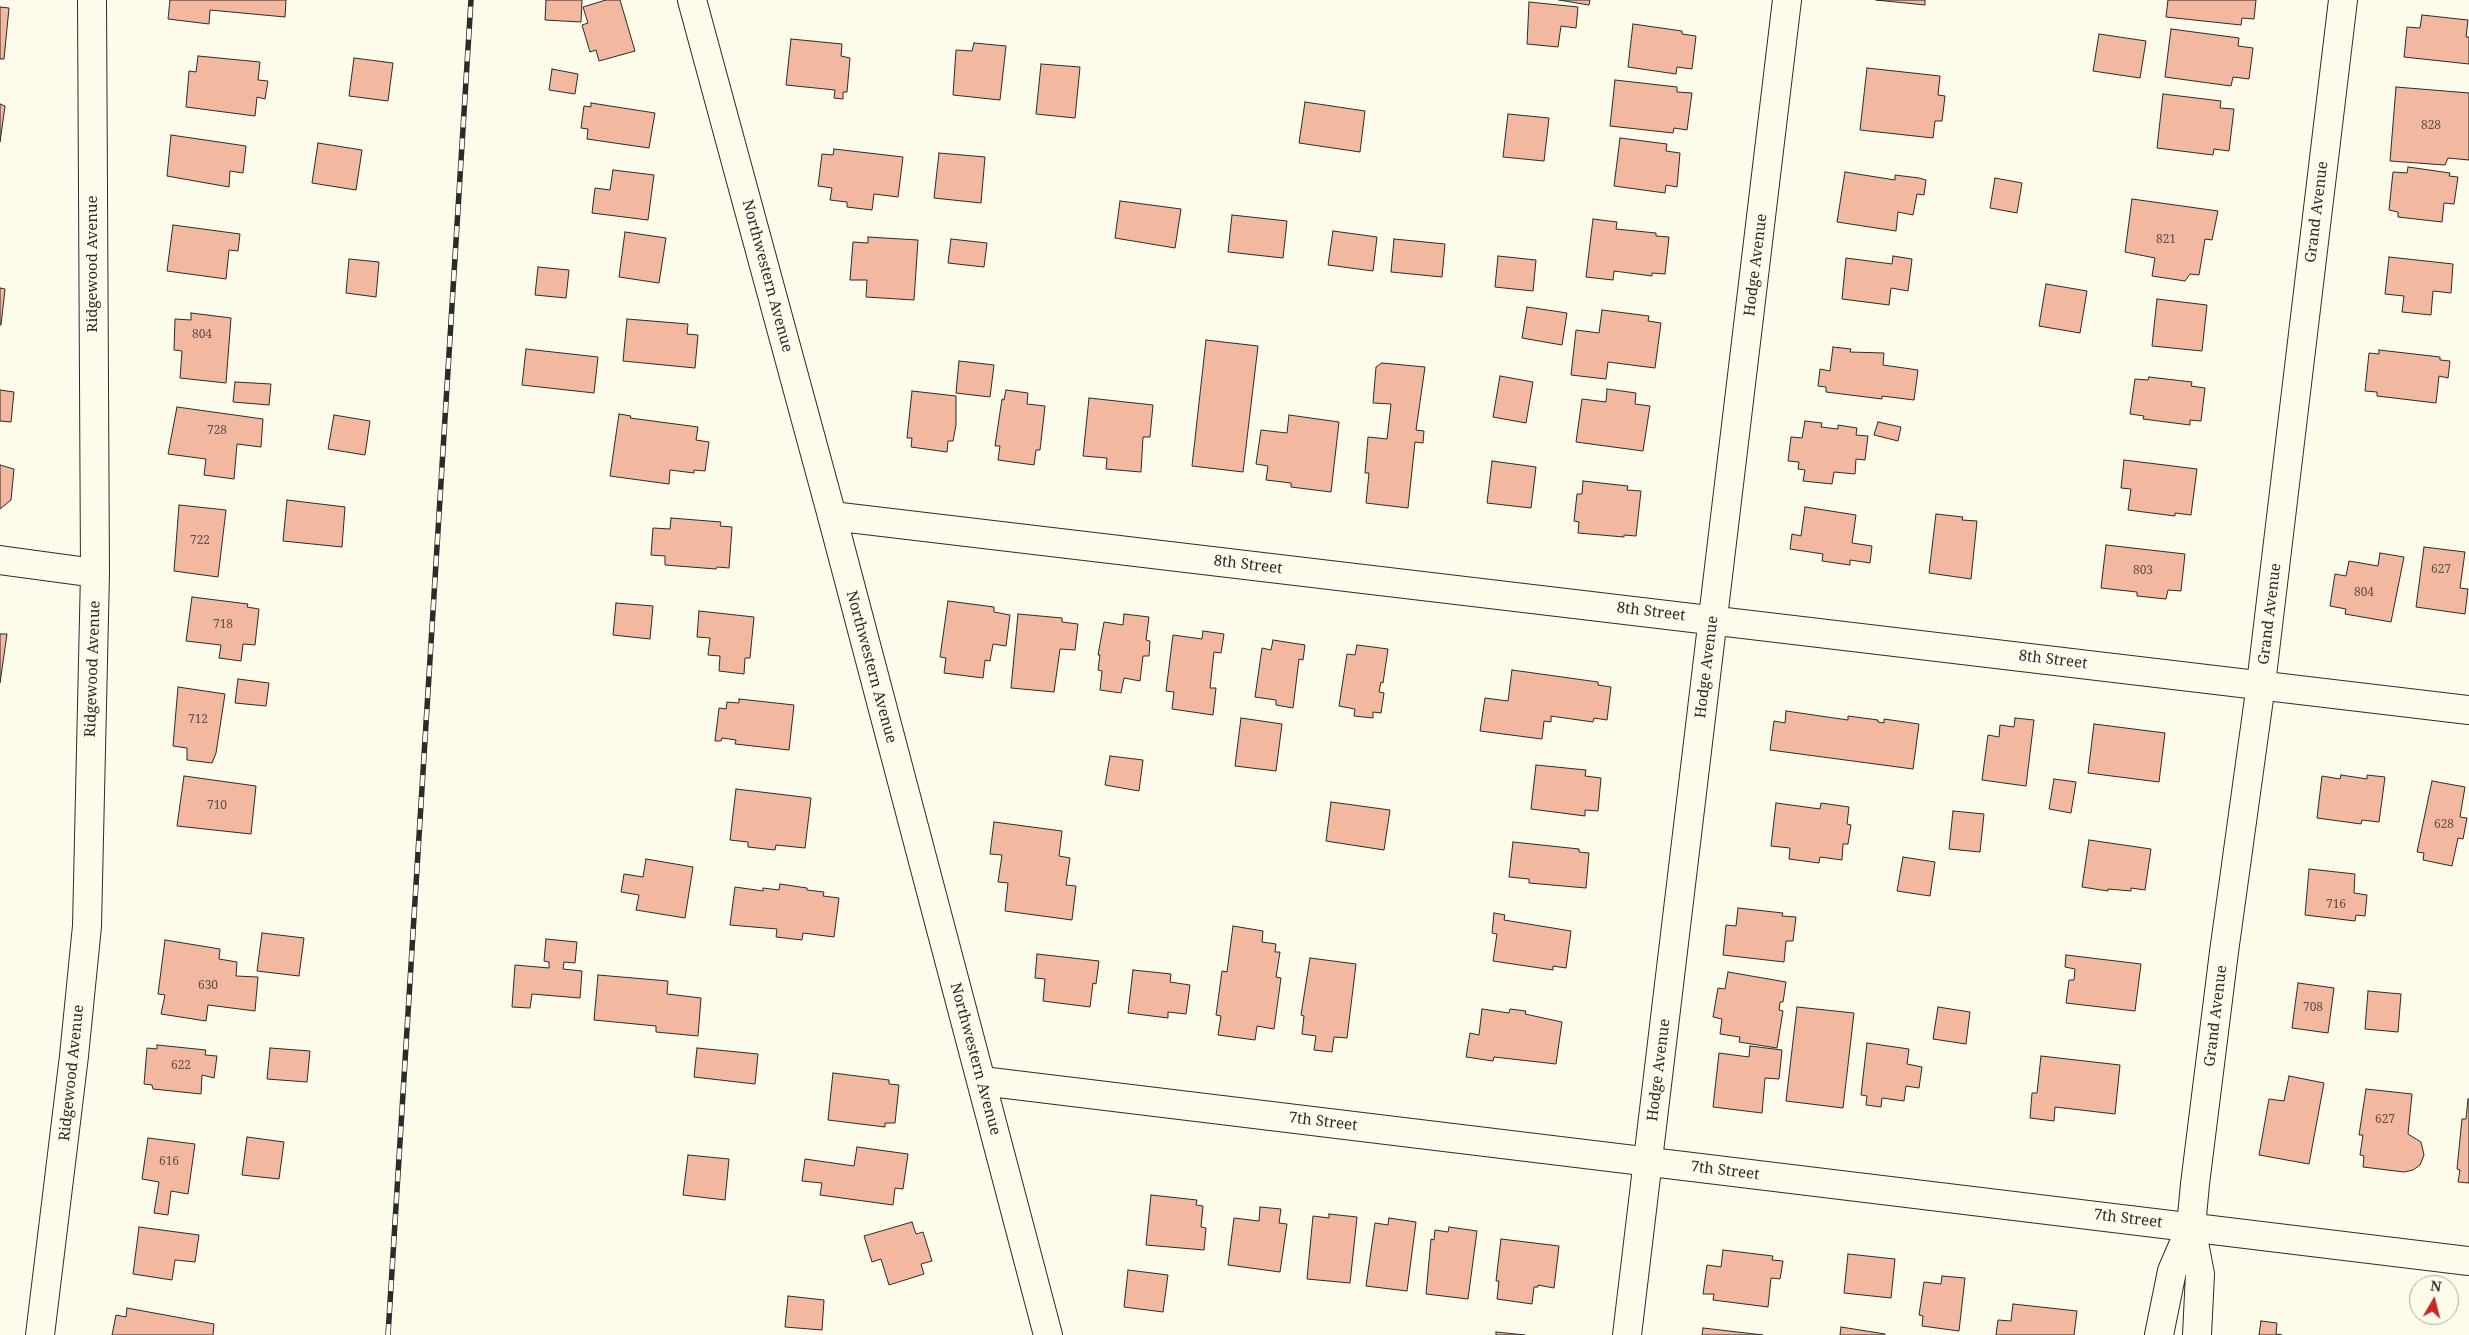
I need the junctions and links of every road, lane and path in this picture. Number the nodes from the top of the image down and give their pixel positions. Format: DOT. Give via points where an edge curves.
graph roads {
  1 [pos="92,0"];
  2 [pos="692,0"];
  3 [pos="1788,0"];
  4 [pos="2343,0"];
  5 [pos="832,516"];
  6 [pos="0,560"];
  7 [pos="95,573"];
  8 [pos="1713,620"];
  9 [pos="2261,684"];
  10 [pos="2469,710"];
  11 [pos="982,1081"];
  12 [pos="1648,1162"];
  13 [pos="2191,1227"];
  14 [pos="2469,1261"];
  15 [pos="40,1335"];
  16 [pos="1048,1335"];
  17 [pos="1627,1335"];
  18 [pos="2159,1335"];
  19 [pos="2197,1335"];
  1 -- 7 [label="street, Ridgewood Avenue"];
  2 -- 5 [label="street, Northwestern Avenue"];
  3 -- 8 [label="street, Hodge Avenue"];
  4 -- 9 [label="street, Grand Avenue"];
  5 -- 8 [label="street, 8th Street"];
  5 -- 11 [label="street, Northwestern Avenue"];
  6 -- 7 [label="street"];
  7 -- 15 [label="street, Ridgewood Avenue" via="87,926"];
  8 -- 9 [label="street, 8th Street"];
  8 -- 12 [label="street, Hodge Avenue"];
  9 -- 10 [label="street, 8th Street"];
  9 -- 13 [label="street, Grand Avenue"];
  11 -- 12 [label="street, 7th Street"];
  11 -- 16 [label="street, Northwestern Avenue"];
  12 -- 13 [label="street, 7th Street"];
  12 -- 17 [label="street, Hodge Avenue"];
  13 -- 14 [label="street, 7th Street"];
  13 -- 18 [label="street, Grand Avenue" via="2172,1271"];
  13 -- 19 [label="street, Grand Avenue" via="2200,1274"];
}
